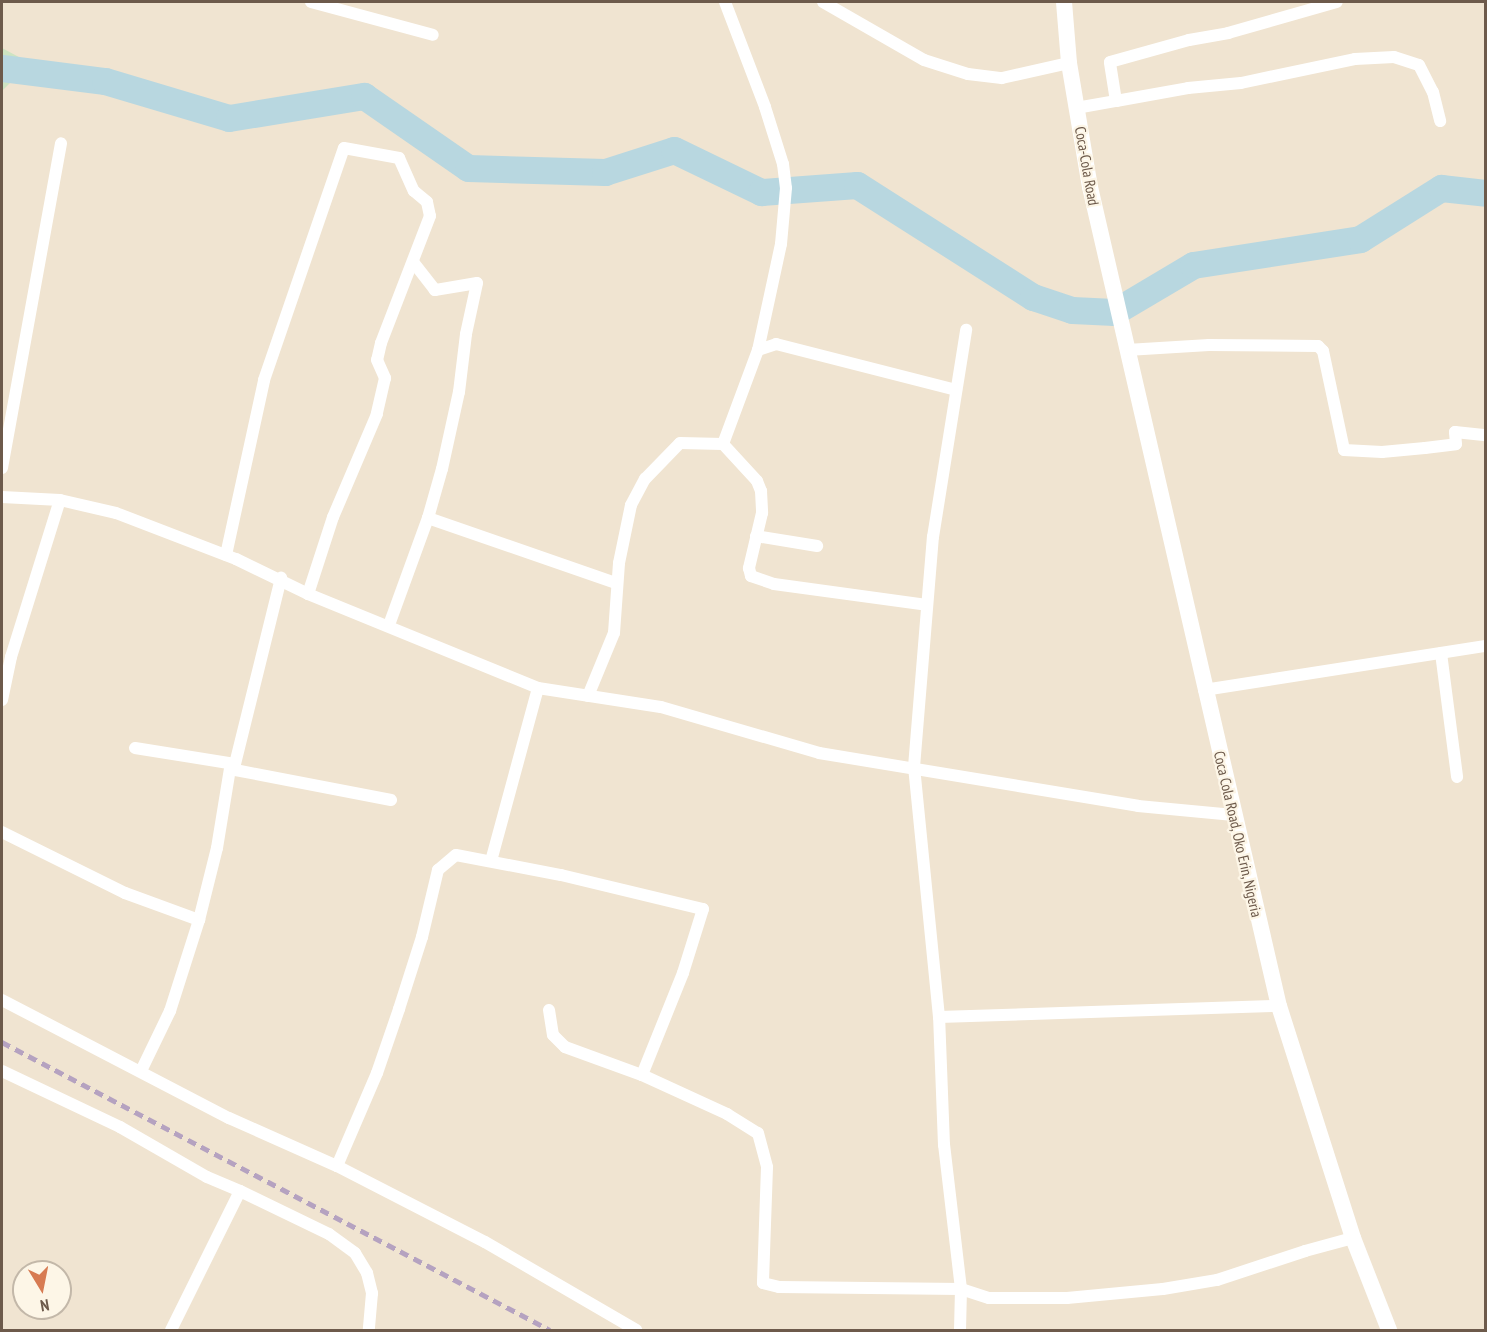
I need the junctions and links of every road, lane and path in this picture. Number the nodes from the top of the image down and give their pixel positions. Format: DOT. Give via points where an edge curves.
graph roads {
  1 [pos="311,2"];
  2 [pos="725,2"];
  3 [pos="823,2"];
  4 [pos="1064,2"];
  5 [pos="1337,2"];
  6 [pos="433,34"];
  7 [pos="1069,63"];
  8 [pos="1116,100"];
  9 [pos="1076,108"];
  10 [pos="1440,121"];
  11 [pos="61,144"];
  12 [pos="413,262"];
  13 [pos="1122,329"];
  14 [pos="966,330"];
  15 [pos="758,350"];
  16 [pos="1127,350"];
  17 [pos="956,390"];
  18 [pos="1485,435"];
  19 [pos="723,444"];
  20 [pos="2,468"];
  21 [pos="2,497"];
  22 [pos="60,500"];
  23 [pos="428,518"];
  24 [pos="756,536"];
  25 [pos="817,546"];
  26 [pos="226,555"];
  27 [pos="280,578"];
  28 [pos="616,584"];
  29 [pos="308,594"];
  30 [pos="927,605"];
  31 [pos="389,625"];
  32 [pos="1485,646"];
  33 [pos="1441,652"];
  34 [pos="538,688"];
  35 [pos="1204,690"];
  36 [pos="588,696"];
  37 [pos="2,700"];
  38 [pos="135,748"];
  39 [pos="232,767"];
  40 [pos="914,767"];
  41 [pos="1457,777"];
  42 [pos="391,800"];
  43 [pos="1234,815"];
  44 [pos="2,832"];
  45 [pos="490,861"];
  46 [pos="199,920"];
  47 [pos="2,1000"];
  48 [pos="1279,1006"];
  49 [pos="549,1010"];
  50 [pos="939,1017"];
  51 [pos="2,1071"];
  52 [pos="141,1071"];
  53 [pos="642,1075"];
  54 [pos="337,1166"];
  55 [pos="240,1191"];
  56 [pos="1353,1238"];
  57 [pos="961,1289"];
  58 [pos="171,1330"];
  59 [pos="369,1330"];
  60 [pos="636,1330"];
  61 [pos="960,1330"];
  62 [pos="1389,1330"];
  1 -- 6 [label="street"];
  2 -- 15 [label="street" via="765,107 783,164 786,188 781,244"];
  3 -- 7 [label="street" via="924,60 968,74 1002,78"];
  4 -- 7 [label="street, Coca-Cola Road"];
  5 -- 8 [label="street" via="1110,62"];
  7 -- 9 [label="street, Coca-Cola Road"];
  8 -- 9 [label="street"];
  8 -- 10 [label="street" via="1241,83 1355,59 1394,57 1419,65 1433,92"];
  9 -- 13 [label="street, Coca-Cola Road"];
  11 -- 20 [label="street"];
  12 -- 23 [label="street" via="435,290 477,283 459,392"];
  12 -- 26 [label="street" via="430,216 427,202 414,191 399,158 344,148 264,380"];
  12 -- 29 [label="street" via="377,360 385,378 377,414 333,517"];
  13 -- 16 [label="street, Coca Cola Road, Oko Erin, Nigeria"];
  14 -- 17 [label="street"];
  15 -- 17 [label="street" via="776,344"];
  15 -- 19 [label="street"];
  16 -- 18 [label="street" via="1209,345 1318,346 1323,351 1344,450 1425,448 1456,444 1455,432"];
  16 -- 35 [label="street, Coca Cola Road, Oko Erin, Nigeria"];
  17 -- 30 [label="street" via="933,537"];
  19 -- 24 [label="street" via="757,481 761,491 762,513"];
  19 -- 28 [label="street" via="681,442 645,479 632,505"];
  21 -- 22 [label="street"];
  22 -- 26 [label="street" via="116,513"];
  22 -- 37 [label="street" via="11,657"];
  23 -- 28 [label="street"];
  23 -- 31 [label="street"];
  24 -- 25 [label="street"];
  24 -- 30 [label="street" via="749,568 751,576 761,581"];
  26 -- 27 [label="street"];
  27 -- 29 [label="street"];
  27 -- 39 [label="street"];
  28 -- 36 [label="street" via="614,633"];
  29 -- 31 [label="street"];
  30 -- 40 [label="street"];
  31 -- 34 [label="street"];
  32 -- 33 [label="street"];
  33 -- 35 [label="street"];
  33 -- 41 [label="street"];
  34 -- 36 [label="street"];
  34 -- 45 [label="street"];
  35 -- 43 [label="street, Coca Cola Road, Oko Erin, Nigeria"];
  36 -- 40 [label="street" via="661,707 819,753"];
  38 -- 39 [label="street"];
  39 -- 42 [label="street"];
  39 -- 46 [label="street"];
  40 -- 43 [label="street" via="1138,807"];
  40 -- 50 [label="street"];
  43 -- 48 [label="street, Coca Cola Road, Oko Erin, Nigeria"];
  44 -- 46 [label="street" via="125,893"];
  45 -- 53 [label="street" via="704,909"];
  45 -- 54 [label="street" via="456,855 438,870 399,1009 377,1073"];
  46 -- 52 [label="street" via="170,1011"];
  47 -- 52 [label="street"];
  48 -- 50 [label="street"];
  48 -- 56 [label="street, Coca Cola Road, Oko Erin, Nigeria"];
  49 -- 53 [label="street" via="553,1035 565,1047"];
  50 -- 57 [label="street" via="944,1145"];
  51 -- 55 [label="street" via="120,1127 207,1177"];
  52 -- 54 [label="street" via="229,1118"];
  53 -- 57 [label="street" via="727,1114 758,1133 767,1167 763,1283 779,1287"];
  54 -- 60 [label="street" via="485,1242"];
  55 -- 58 [label="street"];
  55 -- 59 [label="street" via="329,1234 355,1254 367,1273 372,1293"];
  56 -- 57 [label="street" via="1217,1280 1163,1289 1066,1298 989,1298"];
  56 -- 62 [label="street, Coca Cola Road, Oko Erin, Nigeria"];
  57 -- 61 [label="street"];
}
